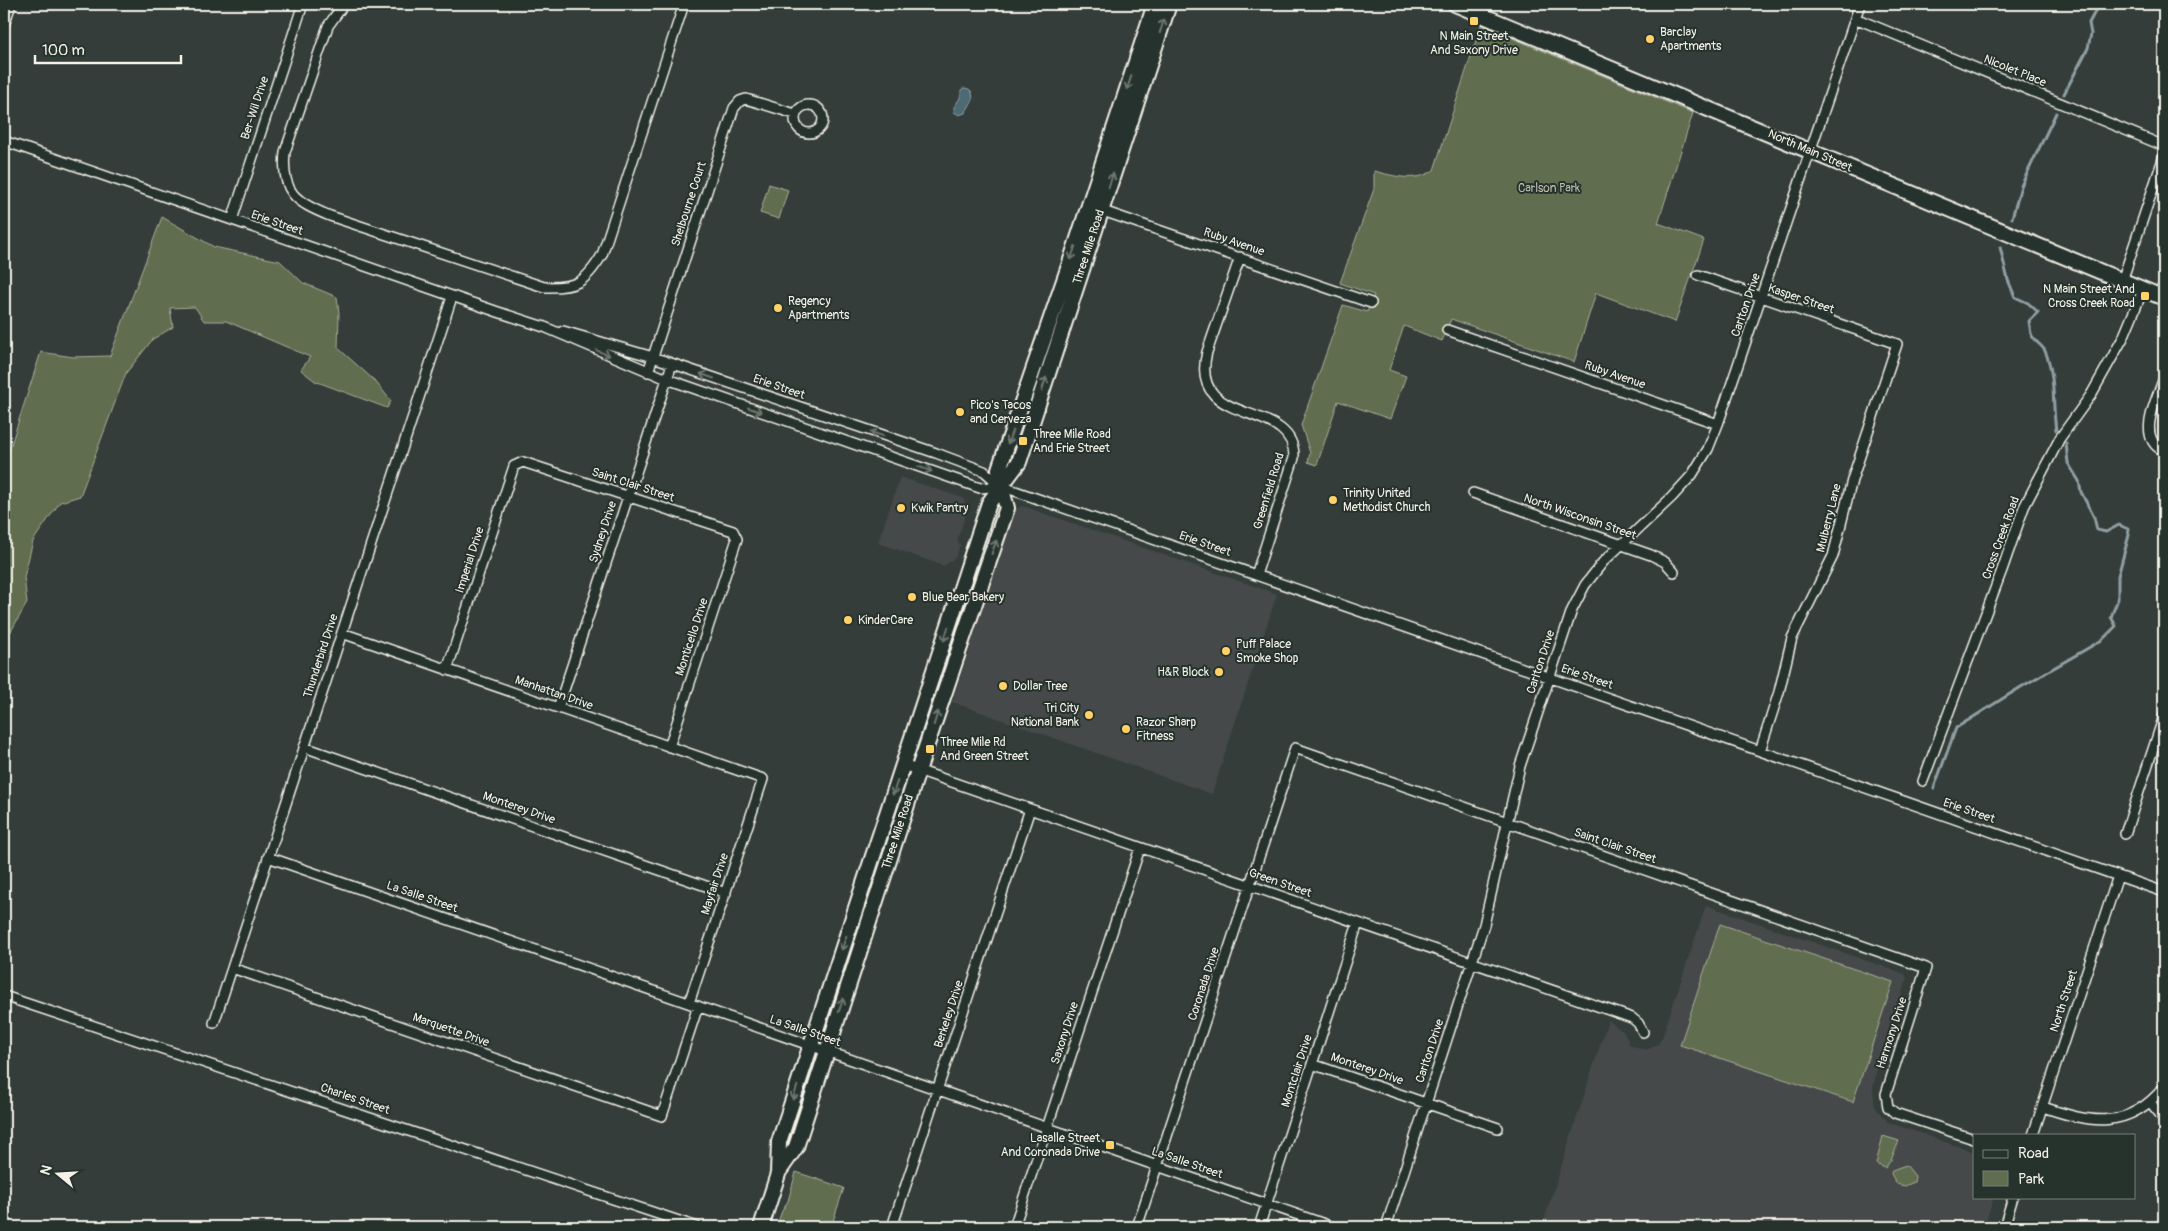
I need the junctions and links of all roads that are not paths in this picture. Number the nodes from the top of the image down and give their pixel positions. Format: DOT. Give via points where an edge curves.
graph roads {
  1 [pos="11,4"];
  2 [pos="303,4"];
  3 [pos="684,4"];
  4 [pos="1155,4"];
  5 [pos="1169,4"];
  6 [pos="1455,4"];
  7 [pos="1860,4"];
  8 [pos="1472,6"];
  9 [pos="341,8"];
  10 [pos="1855,18"];
  11 [pos="4,25"];
  12 [pos="796,114"];
  13 [pos="4,141"];
  14 [pos="2164,146"];
  15 [pos="1811,152"];
  16 [pos="2164,156"];
  17 [pos="1095,208"];
  18 [pos="232,220"];
  19 [pos="1240,257"];
  20 [pos="1698,275"];
  21 [pos="2122,281"];
  22 [pos="2144,290"];
  23 [pos="452,296"];
  24 [pos="1761,298"];
  25 [pos="2164,298"];
  26 [pos="1371,303"];
  27 [pos="542,326"];
  28 [pos="1446,330"];
  29 [pos="1898,344"];
  30 [pos="653,357"];
  31 [pos="672,364"];
  32 [pos="648,372"];
  33 [pos="2164,378"];
  34 [pos="667,380"];
  35 [pos="825,416"];
  36 [pos="1718,424"];
  37 [pos="820,432"];
  38 [pos="902,442"];
  39 [pos="2164,451"];
  40 [pos="896,459"];
  41 [pos="521,462"];
  42 [pos="1001,486"];
  43 [pos="1473,492"];
  44 [pos="628,496"];
  45 [pos="736,534"];
  46 [pos="1621,544"];
  47 [pos="1674,572"];
  48 [pos="1256,575"];
  49 [pos="342,633"];
  50 [pos="447,670"];
  51 [pos="1549,678"];
  52 [pos="558,708"];
  53 [pos="2164,716"];
  54 [pos="304,747"];
  55 [pos="670,747"];
  56 [pos="1295,748"];
  57 [pos="1760,751"];
  58 [pos="903,765"];
  59 [pos="918,770"];
  60 [pos="757,777"];
  61 [pos="1923,781"];
  62 [pos="1030,809"];
  63 [pos="1507,822"];
  64 [pos="2125,834"];
  65 [pos="1140,848"];
  66 [pos="268,857"];
  67 [pos="2118,876"];
  68 [pos="1249,886"];
  69 [pos="2164,892"];
  70 [pos="726,893"];
  71 [pos="1358,923"];
  72 [pos="1472,963"];
  73 [pos="232,968"];
  74 [pos="1926,968"];
  75 [pos="4,996"];
  76 [pos="694,1004"];
  77 [pos="214,1023"];
  78 [pos="1643,1032"];
  79 [pos="810,1046"];
  80 [pos="826,1051"];
  81 [pos="1312,1064"];
  82 [pos="2164,1087"];
  83 [pos="938,1090"];
  84 [pos="2150,1102"];
  85 [pos="1426,1103"];
  86 [pos="2042,1108"];
  87 [pos="662,1116"];
  88 [pos="2164,1119"];
  89 [pos="1047,1128"];
  90 [pos="1498,1128"];
  91 [pos="2033,1134"];
  92 [pos="1973,1139"];
  93 [pos="1157,1166"];
  94 [pos="778,1174"];
  95 [pos="2013,1198"];
  96 [pos="1267,1204"];
  97 [pos="697,1227"];
  98 [pos="761,1227"];
  99 [pos="892,1227"];
  100 [pos="1014,1227"];
  101 [pos="1137,1227"];
  102 [pos="1259,1227"];
  103 [pos="1333,1227"];
  104 [pos="1386,1227"];
  105 [pos="2004,1227"];
  1 -- 11 [label="street"];
  2 -- 18 [label="street, Ber-Wil Drive"];
  3 -- 9 [label="street" via="602,255 591,273 574,285 561,288 544,287 330,216 308,207 291,194 283,171 285,152 328,26"];
  4 -- 17 [label="street, Three Mile Road, one-way"];
  17 -- 5 [label="street, Three Mile Road, one-way"];
  6 -- 8 [label="street, North Main Street"];
  7 -- 10 [label="street, Carlton Drive"];
  8 -- 15 [label="street, North Main Street"];
  10 -- 14 [label="street, Nicolet Place"];
  10 -- 15 [label="street, Carlton Drive"];
  12 -- 30 [label="street, Shelbourne Court" via="746,99 734,108"];
  13 -- 18 [label="street, Erie Street"];
  15 -- 21 [label="street, North Main Street"];
  15 -- 24 [label="street, Carlton Drive"];
  16 -- 21 [label="street"];
  17 -- 19 [label="street, Ruby Avenue"];
  17 -- 42 [label="street, Three Mile Road" via="999,469"];
  18 -- 23 [label="street, Erie Street"];
  19 -- 26 [label="street, Ruby Avenue"];
  19 -- 48 [label="street, Greenfield Road" via="1207,352 1206,379 1215,396 1224,404 1283,428 1289,434 1294,450"];
  20 -- 24 [label="street, Kasper Street"];
  21 -- 22 [label="street, North Main Street"];
  22 -- 25 [label="street, North Main Street"];
  22 -- 61 [label="street, Cross Creek Road" via="2123,338 2091,395 2060,438 2024,507"];
  23 -- 27 [label="street, Erie Street"];
  23 -- 49 [label="street, Thunderbird Drive"];
  24 -- 29 [label="street, Kasper Street"];
  24 -- 36 [label="street, Carlton Drive"];
  27 -- 30 [label="street, Erie Street"];
  27 -- 32 [label="street, Erie Street, one-way"];
  28 -- 36 [label="street, Ruby Avenue"];
  29 -- 57 [label="street, Mulberry Lane" via="1852,480 1833,556 1792,638"];
  30 -- 31 [label="street, Erie Street"];
  30 -- 32 [label="street, Shelbourne Court"];
  31 -- 34 [label="street, Sydney Drive"];
  35 -- 31 [label="street, Erie Street, one-way"];
  32 -- 34 [label="street, Erie Street"];
  33 -- 39 [label="street" via="2152,412 2150,434 2152,442"];
  34 -- 37 [label="street, Erie Street, one-way"];
  34 -- 44 [label="street, Sydney Drive"];
  35 -- 37 [label="street"];
  38 -- 35 [label="street, Erie Street, one-way"];
  36 -- 46 [label="street, Carlton Drive" via="1692,475"];
  37 -- 40 [label="street, Erie Street"];
  38 -- 40 [label="street"];
  38 -- 42 [label="street, Erie Street" via="984,471"];
  40 -- 42 [label="street, Erie Street, one-way" via="980,488"];
  41 -- 44 [label="street, Saint Clair Street"];
  41 -- 50 [label="street, Imperial Drive" via="514,466"];
  42 -- 48 [label="street, Erie Street"];
  42 -- 58 [label="street, Three Mile Road, one-way" via="989,503"];
  59 -- 42 [label="street, Three Mile Road, one-way" via="1006,508"];
  43 -- 46 [label="street, North Wisconsin Street"];
  44 -- 45 [label="street, Saint Clair Street"];
  44 -- 52 [label="street, Sydney Drive"];
  45 -- 55 [label="street, Monticello Drive"];
  46 -- 47 [label="street, North Wisconsin Street" via="1665,562"];
  46 -- 51 [label="street, Carlton Drive" via="1594,573 1578,597"];
  48 -- 51 [label="street, Erie Street"];
  49 -- 50 [label="street, Manhattan Drive"];
  49 -- 54 [label="street, Thunderbird Drive"];
  50 -- 52 [label="street, Manhattan Drive"];
  51 -- 57 [label="street, Erie Street"];
  51 -- 63 [label="street, Carlton Drive" via="1520,766"];
  52 -- 55 [label="street, Manhattan Drive"];
  53 -- 64 [label="street"];
  54 -- 66 [label="street, Thunderbird Drive"];
  54 -- 70 [label="street, Monterey Drive"];
  55 -- 60 [label="street, Manhattan Drive"];
  56 -- 63 [label="street, Saint Clair Street"];
  56 -- 68 [label="street, Coronada Drive"];
  57 -- 67 [label="street, Erie Street"];
  58 -- 59 [label="street, Green Street"];
  58 -- 79 [label="street, Three Mile Road, one-way"];
  59 -- 62 [label="street, Green Street"];
  80 -- 59 [label="street, Three Mile Road, one-way"];
  60 -- 70 [label="street, Mayfair Drive" via="763,779"];
  62 -- 65 [label="street, Green Street"];
  62 -- 83 [label="street, Berkeley Drive"];
  63 -- 72 [label="street, Carlton Drive" via="1491,898"];
  63 -- 74 [label="street, Saint Clair Street"];
  65 -- 68 [label="street, Green Street"];
  65 -- 89 [label="street, Saxony Drive"];
  66 -- 73 [label="street, Thunderbird Drive"];
  66 -- 76 [label="street, La Salle Street"];
  67 -- 69 [label="street, Erie Street"];
  67 -- 86 [label="street, North Street"];
  68 -- 71 [label="street, Green Street"];
  68 -- 93 [label="street, Coronada Drive"];
  70 -- 76 [label="street, Mayfair Drive"];
  71 -- 72 [label="street, Green Street"];
  71 -- 81 [label="street, Montclair Drive"];
  72 -- 78 [label="street, Green Street" via="1632,1018"];
  72 -- 85 [label="street, Carlton Drive"];
  73 -- 77 [label="street, Thunderbird Drive"];
  73 -- 87 [label="street, Marquette Drive"];
  74 -- 92 [label="street, Harmony Drive" via="1886,1094 1888,1106 1895,1113"];
  75 -- 97 [label="street, Charles Street"];
  76 -- 79 [label="street, La Salle Street"];
  76 -- 87 [label="street, Mayfair Drive"];
  79 -- 80 [label="street, La Salle Street"];
  79 -- 94 [label="street, Three Mile Road, one-way" via="779,1142"];
  80 -- 83 [label="street, La Salle Street"];
  80 -- 94 [label="street, Three Mile Road" via="796,1147"];
  81 -- 85 [label="street, Monterey Drive"];
  81 -- 96 [label="street, Montclair Drive"];
  82 -- 84 [label="street"];
  83 -- 89 [label="street, La Salle Street"];
  83 -- 99 [label="street, Berkeley Drive"];
  84 -- 86 [label="street" via="2129,1114 2108,1120 2086,1120"];
  84 -- 88 [label="street"];
  85 -- 90 [label="street, Monterey Drive"];
  85 -- 104 [label="street, Carlton Drive"];
  86 -- 91 [label="street, North Street"];
  89 -- 93 [label="street, La Salle Street"];
  89 -- 100 [label="street, Saxony Drive"];
  93 -- 96 [label="street, La Salle Street"];
  93 -- 101 [label="street, Coronada Drive"];
  94 -- 98 [label="street, Three Mile Road"];
  95 -- 105 [label="street"];
  96 -- 102 [label="street, Montclair Drive"];
  96 -- 103 [label="street, La Salle Street"];
}
